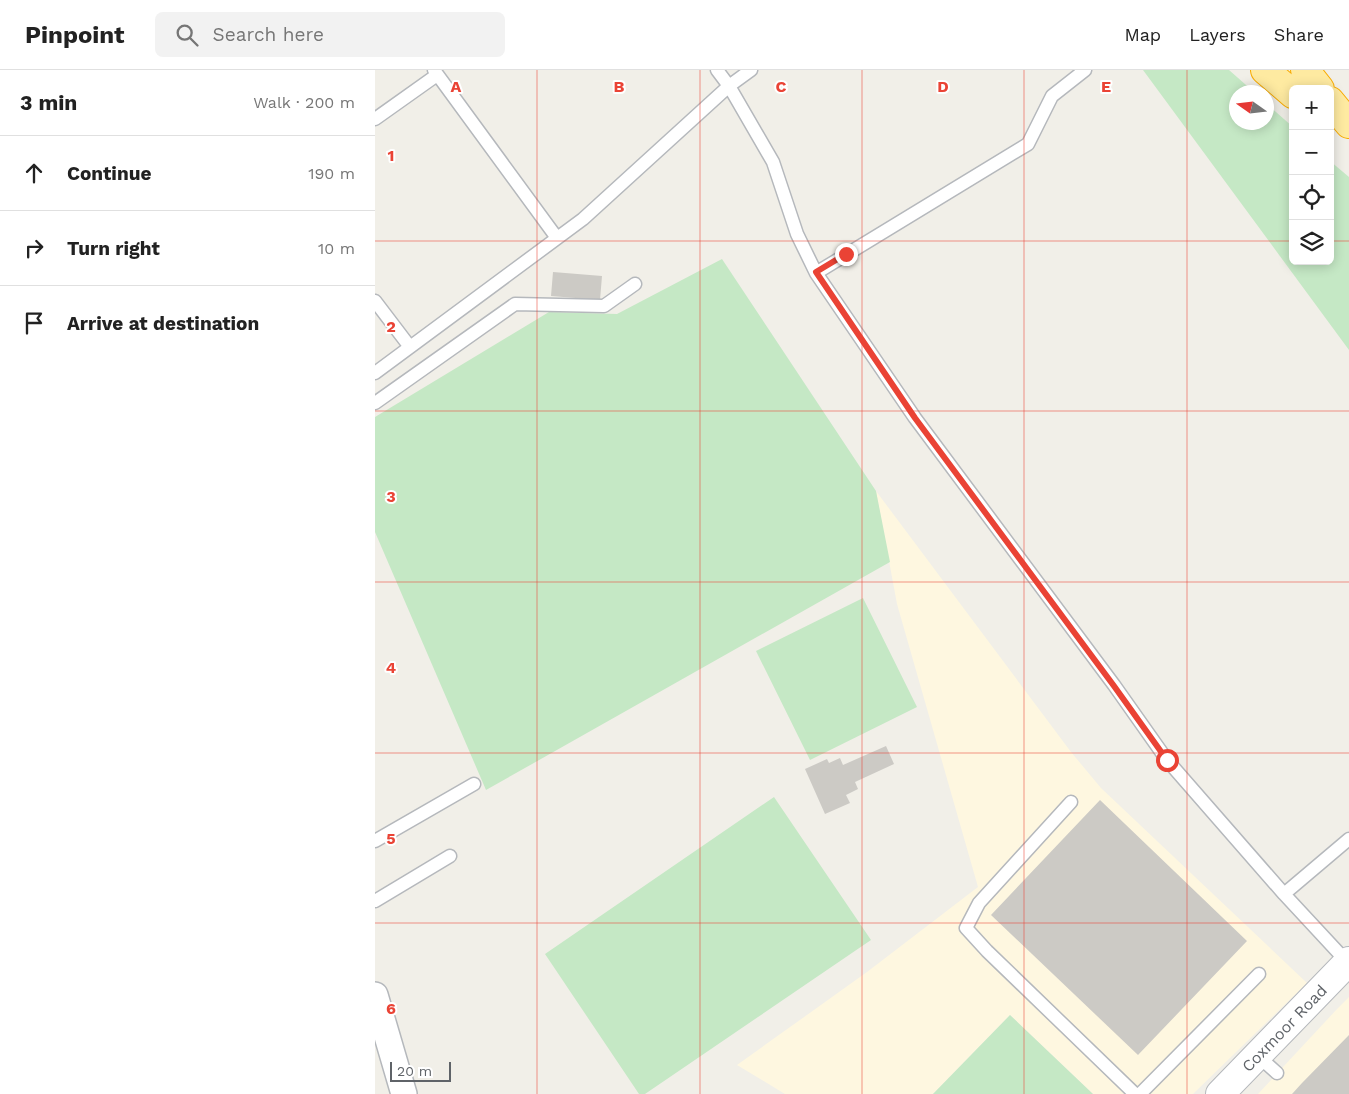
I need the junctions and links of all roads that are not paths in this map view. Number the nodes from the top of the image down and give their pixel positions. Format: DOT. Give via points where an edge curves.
graph roads {
  1 [pos="717,70"];
  2 [pos="751,70"];
  3 [pos="1085,70"];
  4 [pos="1265,70"];
  5 [pos="1305,70"];
  6 [pos="436,72"];
  7 [pos="1317,85"];
  8 [pos="729,86"];
  9 [pos="1289,91"];
  10 [pos="1334,106"];
  11 [pos="375,119"];
  12 [pos="1349,124"];
  13 [pos="1334,126"];
  14 [pos="1349,138"];
  15 [pos="557,238"];
  16 [pos="816,272"];
  17 [pos="635,284"];
  18 [pos="375,301"];
  19 [pos="410,347"];
  20 [pos="375,373"];
  21 [pos="375,403"];
  22 [pos="475,784"];
  23 [pos="1071,802"];
  24 [pos="1349,839"];
  25 [pos="375,841"];
  26 [pos="450,856"];
  27 [pos="1284,894"];
  28 [pos="375,901"];
  29 [pos="1348,962"];
  30 [pos="1259,974"];
  31 [pos="375,995"];
  32 [pos="1257,1055"];
  33 [pos="1277,1073"];
  34 [pos="404,1094"];
  35 [pos="1135,1094"];
  36 [pos="1140,1094"];
  37 [pos="1220,1094"];
  1 -- 8 [label="lane"];
  2 -- 8 [label="lane"];
  3 -- 16 [label="lane" via="1052,96 1028,144"];
  4 -- 9 [label="highway"];
  5 -- 7 [label="highway"];
  6 -- 11 [label="lane"];
  6 -- 15 [label="lane"];
  8 -- 15 [label="lane" via="583,219"];
  8 -- 16 [label="lane" via="773,162 797,234"];
  10 -- 12 [label="highway"];
  13 -- 14 [label="highway"];
  15 -- 19 [label="lane"];
  16 -- 27 [label="lane" via="915,418 1167,760"];
  17 -- 21 [label="lane" via="604,306 515,304"];
  18 -- 19 [label="lane"];
  19 -- 20 [label="lane"];
  22 -- 25 [label="lane"];
  23 -- 35 [label="lane" via="979,903 966,928"];
  24 -- 27 [label="lane"];
  26 -- 28 [label="lane"];
  27 -- 29 [label="lane"];
  29 -- 32 [label="street, Coxmoor Road"];
  30 -- 36 [label="lane"];
  31 -- 34 [label="street"];
  32 -- 33 [label="lane"];
  32 -- 37 [label="street, Coxmoor Road"];
}
